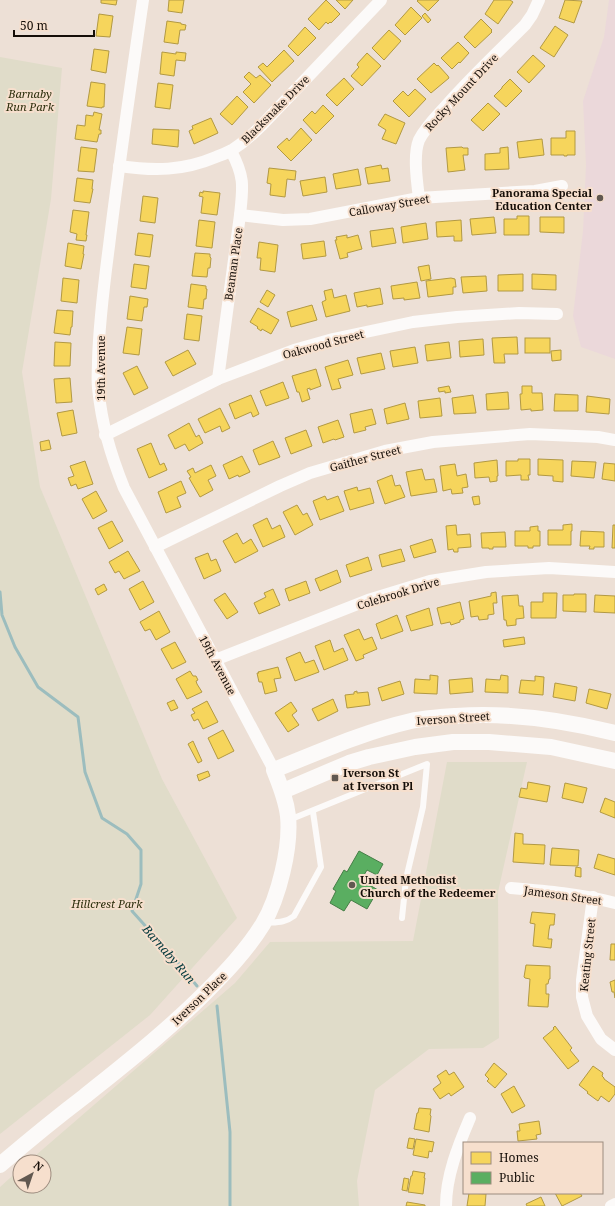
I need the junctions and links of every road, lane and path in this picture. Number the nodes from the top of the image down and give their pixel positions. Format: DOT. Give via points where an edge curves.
graph roads {
  1 [pos="143,0"];
  2 [pos="381,0"];
  3 [pos="539,0"];
  4 [pos="231,151"];
  5 [pos="119,166"];
  6 [pos="562,186"];
  7 [pos="419,198"];
  8 [pos="240,215"];
  9 [pos="557,314"];
  10 [pos="218,379"];
  11 [pos="105,435"];
  12 [pos="615,440"];
  13 [pos="155,547"];
  14 [pos="615,572"];
  15 [pos="215,660"];
  16 [pos="615,733"];
  17 [pos="615,762"];
  18 [pos="274,770"];
  19 [pos="283,790"];
  20 [pos="313,812"];
  21 [pos="288,821"];
  22 [pos="511,888"];
  23 [pos="593,897"];
  24 [pos="615,903"];
  25 [pos="402,918"];
  26 [pos="264,923"];
  27 [pos="615,1050"];
  28 [pos="470,1118"];
  29 [pos="0,1164"];
  30 [pos="615,1204"];
  31 [pos="446,1206"];
  32 [pos="611,1206"];
  1 -- 5 [label="street, 19th Avenue"];
  2 -- 4 [label="street, Blacksnake Drive" via="261,126"];
  3 -- 7 [label="street, Rocky Mount Drive" via="525,25 456,94 422,134 416,160"];
  4 -- 5 [label="street, Blacksnake Drive" via="171,170"];
  4 -- 8 [label="street, Beaman Place" via="242,179"];
  5 -- 11 [label="street, 19th Avenue" via="98,344 98,386"];
  6 -- 7 [label="street, Calloway Street"];
  7 -- 8 [label="street, Calloway Street" via="310,219 283,220"];
  8 -- 10 [label="street, Beaman Place"];
  9 -- 10 [label="street, Oakwood Street" via="519,313 413,322 301,348"];
  10 -- 11 [label="street, Oakwood Street"];
  11 -- 13 [label="street, 19th Avenue" via="124,488"];
  12 -- 13 [label="street, Gaither Street" via="530,434 433,442 385,450 310,473"];
  13 -- 15 [label="street, 19th Avenue"];
  14 -- 15 [label="street, Colebrook Drive" via="549,568 486,572 430,581 368,600"];
  15 -- 18 [label="street, 19th Avenue"];
  16 -- 18 [label="main road, Iverson Street" via="530,717 441,717 412,721 355,737"];
  17 -- 19 [label="main road" via="551,747 453,742 369,757"];
  18 -- 19 [label="main road, Iverson Place"];
  19 -- 21 [label="main road, Iverson Place"];
  20 -- 21 [label="lane"];
  20 -- 25 [label="lane" via="427,764 423,806 406,879"];
  20 -- 26 [label="lane" via="322,867 294,916 281,922"];
  21 -- 26 [label="main road, Iverson Place" via="283,870"];
  22 -- 23 [label="street, Jameson Street"];
  23 -- 24 [label="street, Jameson Street"];
  23 -- 27 [label="street, Keating Street" via="582,997 587,1016 601,1039"];
  26 -- 29 [label="main road, Iverson Place" via="245,950 186,1012 126,1064"];
  28 -- 31 [label="street" via="458,1147 449,1181"];
  30 -- 32 [label="street"];
}
